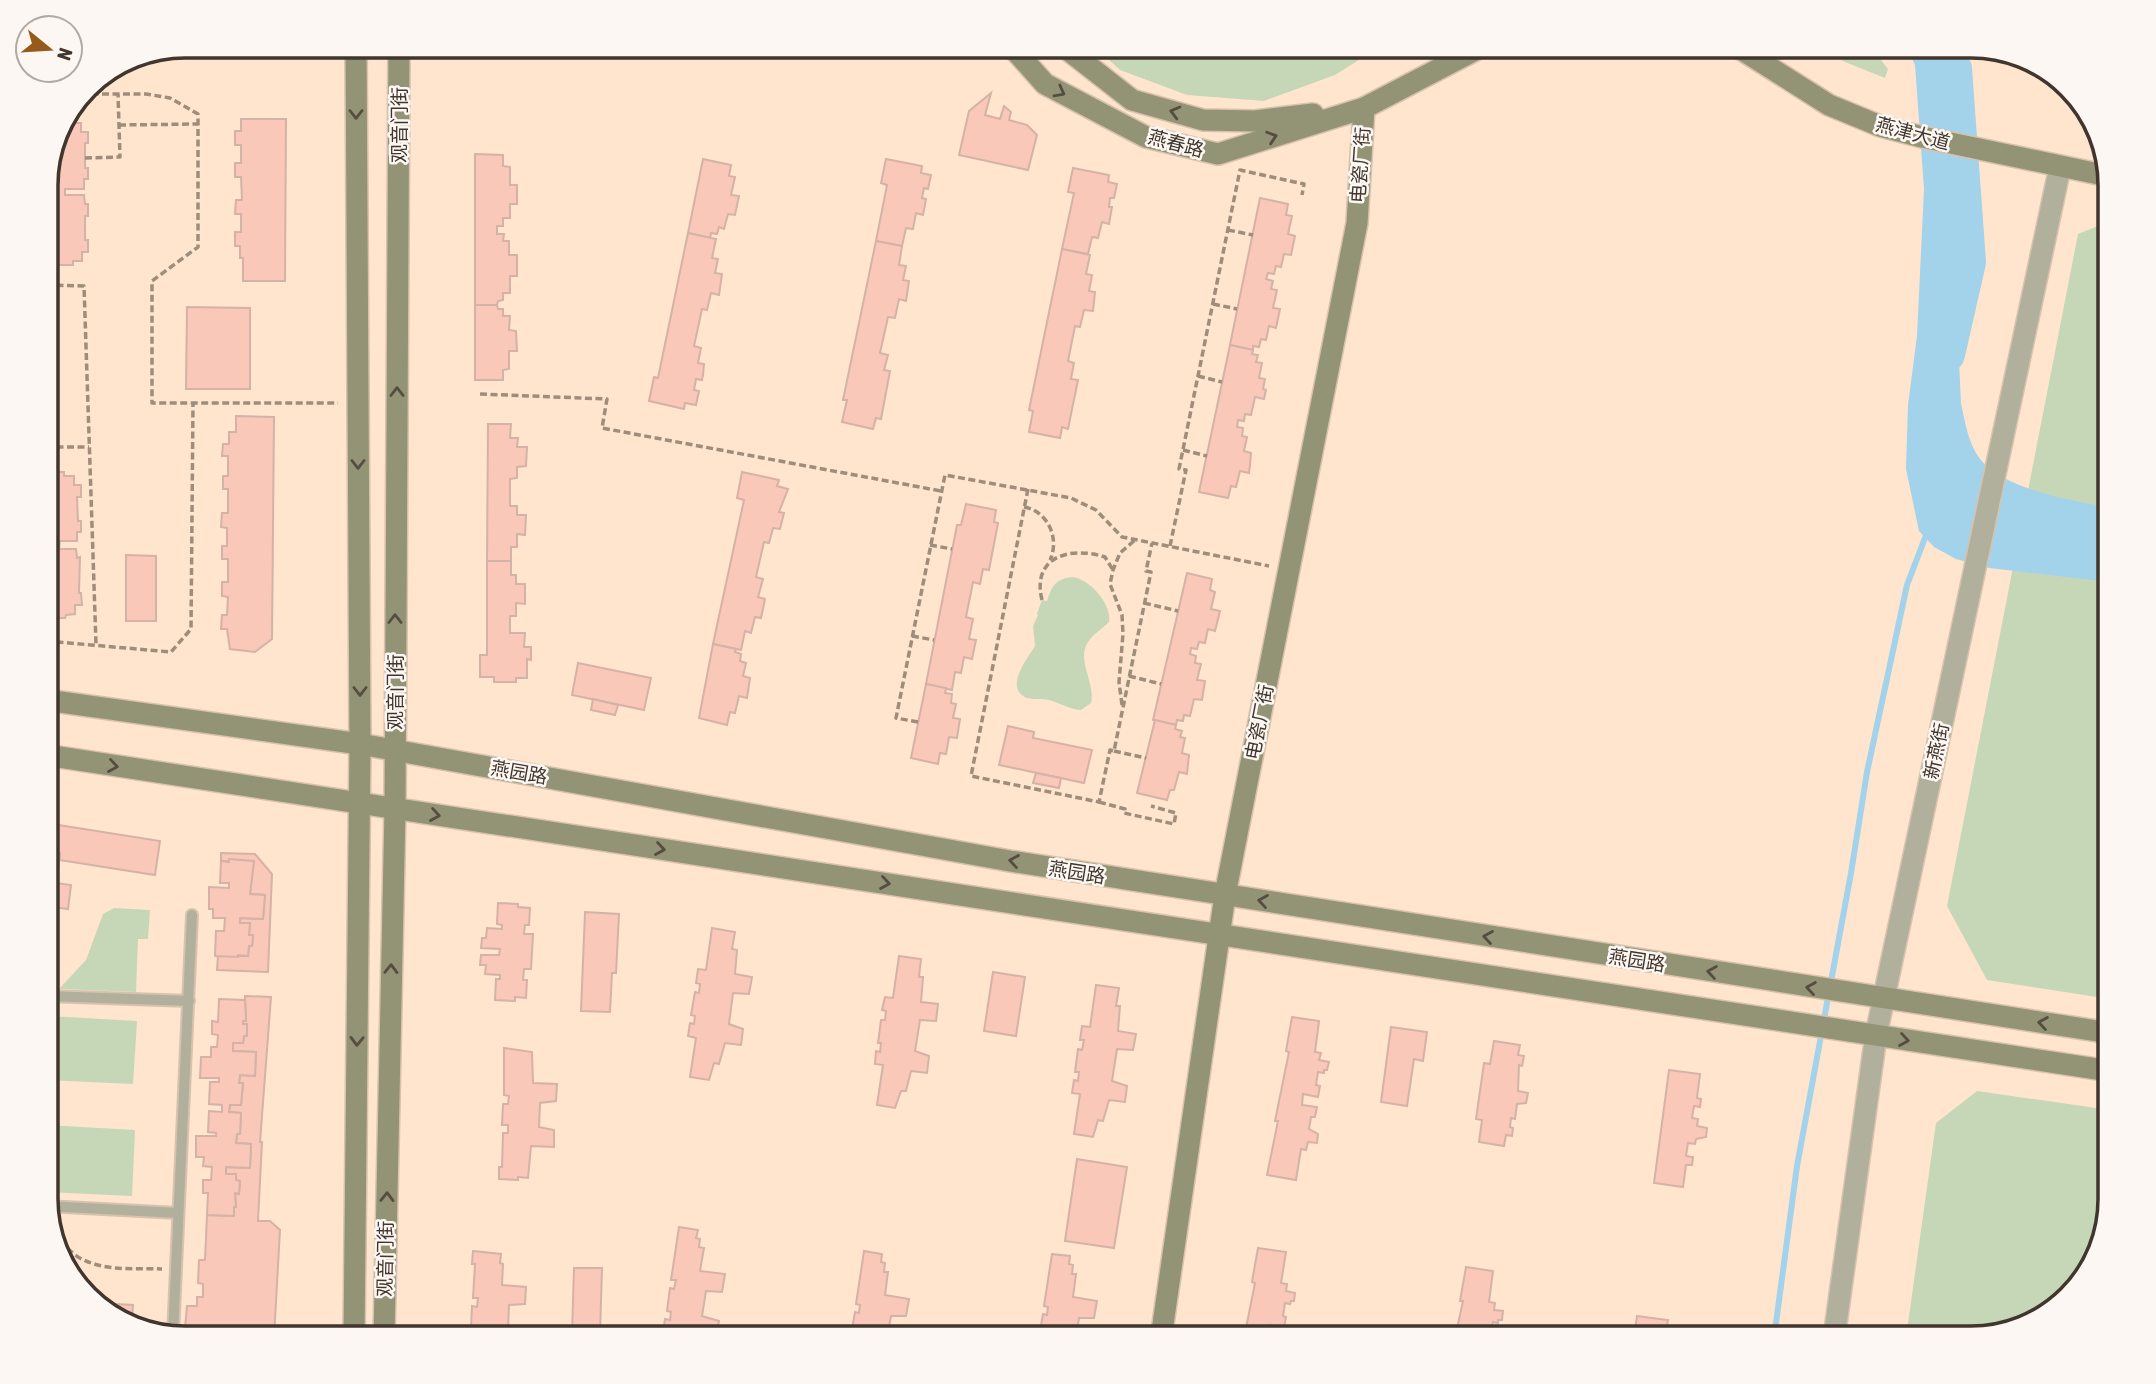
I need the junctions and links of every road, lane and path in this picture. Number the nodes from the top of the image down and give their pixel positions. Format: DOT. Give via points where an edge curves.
graph roads {
  1 [pos="356,58"];
  2 [pos="399,58"];
  3 [pos="1022,58"];
  4 [pos="1078,58"];
  5 [pos="1460,58"];
  6 [pos="1754,58"];
  7 [pos="96,94"];
  8 [pos="118,94"];
  9 [pos="1364,108"];
  10 [pos="198,124"];
  11 [pos="119,125"];
  12 [pos="85,158"];
  13 [pos="2060,167"];
  14 [pos="2097,174"];
  15 [pos="1302,195"];
  16 [pos="1228,230"];
  17 [pos="1253,235"];
  18 [pos="58,285"];
  19 [pos="1213,304"];
  20 [pos="1237,309"];
  21 [pos="1198,376"];
  22 [pos="1222,382"];
  23 [pos="481,394"];
  24 [pos="193,403"];
  25 [pos="358,403"];
  26 [pos="58,447"];
  27 [pos="89,447"];
  28 [pos="1183,450"];
  29 [pos="1207,456"];
  30 [pos="1028,489"];
  31 [pos="941,491"];
  32 [pos="1024,507"];
  33 [pos="1135,540"];
  34 [pos="1152,543"];
  35 [pos="930,545"];
  36 [pos="1170,546"];
  37 [pos="952,549"];
  38 [pos="1049,562"];
  39 [pos="1113,570"];
  40 [pos="1289,570"];
  41 [pos="1042,600"];
  42 [pos="1144,603"];
  43 [pos="1178,611"];
  44 [pos="912,636"];
  45 [pos="934,640"];
  46 [pos="58,641"];
  47 [pos="96,645"];
  48 [pos="1129,677"];
  49 [pos="1161,684"];
  50 [pos="58,703"];
  51 [pos="1122,710"];
  52 [pos="918,722"];
  53 [pos="360,744"];
  54 [pos="395,750"];
  55 [pos="1114,751"];
  56 [pos="58,757"];
  57 [pos="1146,758"];
  58 [pos="1099,802"];
  59 [pos="359,803"];
  60 [pos="1151,806"];
  61 [pos="395,808"];
  62 [pos="1225,895"];
  63 [pos="192,915"];
  64 [pos="1221,934"];
  65 [pos="58,996"];
  66 [pos="1884,999"];
  67 [pos="189,1001"];
  68 [pos="2098,1031"];
  69 [pos="1876,1035"];
  70 [pos="2098,1069"];
  71 [pos="58,1207"];
  72 [pos="178,1213"];
  73 [pos="66,1246"];
  74 [pos="176,1270"];
  75 [pos="173,1325"];
  76 [pos="354,1326"];
  77 [pos="384,1326"];
  78 [pos="1163,1326"];
  79 [pos="1836,1326"];
  1 -- 25 [label="street, 观音门街, one-way"];
  54 -- 2 [label="street, 观音门街, one-way"];
  3 -- 9 [label="street, 燕春路, one-way" via="1045,84 1146,137 1218,154"];
  9 -- 4 [label="street, 燕春路, one-way" via="1255,121 1203,120 1132,100"];
  5 -- 9 [label="street, 燕春路"];
  6 -- 13 [label="street, 燕津大道" via="1829,105 1880,126"];
  7 -- 8 [label="path"];
  8 -- 10 [label="path" via="170,98 198,114"];
  8 -- 11 [label="path"];
  9 -- 40 [label="street, 电瓷厂街" via="1357,223"];
  10 -- 11 [label="path"];
  10 -- 24 [label="path" via="198,247 152,281 152,403"];
  11 -- 12 [label="path" via="120,158"];
  13 -- 14 [label="street, 燕津大道"];
  13 -- 66 [label="street, 新燕街"];
  15 -- 16 [label="path" via="1304,184 1240,170"];
  16 -- 17 [label="path"];
  16 -- 19 [label="path"];
  18 -- 27 [label="path" via="84,286"];
  19 -- 20 [label="path"];
  19 -- 21 [label="path"];
  21 -- 22 [label="path"];
  21 -- 28 [label="path"];
  23 -- 31 [label="path" via="607,399 601,428"];
  24 -- 25 [label="path"];
  24 -- 47 [label="path" via="191,629 171,652"];
  25 -- 53 [label="street, 观音门街, one-way"];
  26 -- 27 [label="path"];
  27 -- 47 [label="path"];
  28 -- 29 [label="path"];
  28 -- 36 [label="path" via="1179,468 1186,470"];
  30 -- 31 [label="path" via="944,475"];
  30 -- 32 [label="path"];
  30 -- 33 [label="path" via="1071,498 1096,510 1122,537"];
  31 -- 35 [label="path"];
  32 -- 38 [label="path" via="1043,518 1055,539"];
  32 -- 58 [label="path" via="971,776"];
  33 -- 34 [label="path"];
  33 -- 39 [label="path" via="1120,553"];
  34 -- 36 [label="path"];
  34 -- 42 [label="path"];
  35 -- 37 [label="path"];
  35 -- 44 [label="path"];
  36 -- 40 [label="path"];
  38 -- 39 [label="path" via="1080,551 1105,557"];
  38 -- 41 [label="path" via="1038,586"];
  39 -- 51 [label="path" via="1111,584 1122,615"];
  40 -- 62 [label="street, 电瓷厂街"];
  42 -- 43 [label="path"];
  42 -- 48 [label="path"];
  44 -- 45 [label="path"];
  44 -- 52 [label="path" via="896,718"];
  46 -- 47 [label="path"];
  48 -- 49 [label="path"];
  48 -- 51 [label="path"];
  50 -- 53 [label="street, 燕园路"];
  51 -- 55 [label="path"];
  53 -- 54 [label="street, 燕园路"];
  53 -- 59 [label="street, 观音门街"];
  54 -- 61 [label="street, 观音门街"];
  62 -- 54 [label="street, 燕园路, one-way" via="1010,861"];
  55 -- 57 [label="path"];
  55 -- 58 [label="path" via="1110,750"];
  56 -- 59 [label="street, 燕园路, one-way"];
  58 -- 60 [label="path" via="1125,809 1124,813 1174,824 1176,813"];
  59 -- 61 [label="street, 燕园路"];
  59 -- 76 [label="street, 观音门街, one-way"];
  61 -- 64 [label="street, 燕园路, one-way"];
  77 -- 61 [label="street, 观音门街, one-way"];
  62 -- 64 [label="street, 电瓷厂街"];
  66 -- 62 [label="street, 燕园路, one-way"];
  63 -- 67 [label="lane"];
  64 -- 69 [label="street, 燕园路"];
  64 -- 78 [label="street, 电瓷厂街"];
  65 -- 67 [label="lane"];
  68 -- 66 [label="street, 燕园路, one-way"];
  66 -- 69 [label="street, 新燕街"];
  67 -- 72 [label="lane"];
  69 -- 70 [label="street, 燕园路, one-way"];
  69 -- 79 [label="street, 新燕街"];
  71 -- 72 [label="lane"];
  72 -- 74 [label="lane"];
  73 -- 74 [label="path" via="76,1256 110,1269"];
  74 -- 75 [label="lane"];
}
